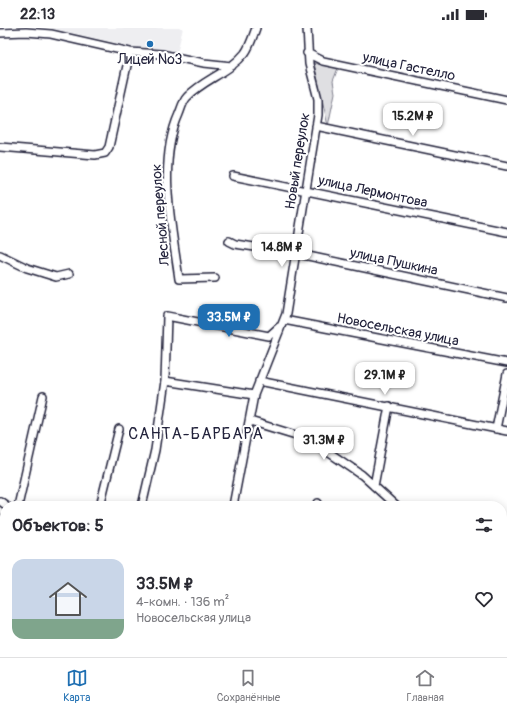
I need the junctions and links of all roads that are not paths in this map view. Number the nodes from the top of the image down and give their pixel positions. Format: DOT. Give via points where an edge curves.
graph roads {
  1 [pos="256,28"];
  2 [pos="307,28"];
  3 [pos="0,33"];
  4 [pos="130,52"];
  5 [pos="307,53"];
  6 [pos="232,66"];
  7 [pos="507,100"];
  8 [pos="316,126"];
  9 [pos="0,147"];
  10 [pos="507,166"];
  11 [pos="233,176"];
  12 [pos="306,190"];
  13 [pos="507,232"];
  14 [pos="229,241"];
  15 [pos="294,253"];
  16 [pos="0,255"];
  17 [pos="69,274"];
  18 [pos="215,278"];
  19 [pos="507,298"];
  20 [pos="283,322"];
  21 [pos="507,363"];
  22 [pos="507,374"];
  23 [pos="164,381"];
  24 [pos="259,381"];
  25 [pos="43,396"];
  26 [pos="254,396"];
  27 [pos="389,406"];
  28 [pos="250,421"];
  29 [pos="119,429"];
  30 [pos="496,429"];
  31 [pos="507,431"];
  32 [pos="374,486"];
  33 [pos="19,501"];
  34 [pos="101,501"];
  35 [pos="143,501"];
  36 [pos="235,501"];
  37 [pos="390,501"];
  1 -- 6 [label="street, Лесной переулок" via="246,52"];
  2 -- 5 [label="street, Новый переулок"];
  3 -- 4 [label="street" via="51,34"];
  4 -- 6 [label="street" via="161,54 198,63"];
  4 -- 9 [label="street" via="109,147 105,153 95,155"];
  5 -- 7 [label="street, улица Гастелло" via="323,61"];
  5 -- 8 [label="street, Новый переулок" via="318,99"];
  6 -- 18 [label="street, Лесной переулок" via="203,83 186,98 173,127 167,161 179,279"];
  8 -- 10 [label="street"];
  8 -- 12 [label="street, Новый переулок"];
  11 -- 12 [label="street, улица Лермонтова"];
  12 -- 13 [label="street, улица Лермонтова"];
  12 -- 15 [label="street, Новый переулок"];
  14 -- 15 [label="street, улица Пушкина"];
  15 -- 19 [label="street, улица Пушкина"];
  15 -- 20 [label="street, Новый переулок"];
  16 -- 17 [label="street" via="27,268 56,277"];
  20 -- 21 [label="street, Новосельская улица"];
  20 -- 23 [label="street" via="269,336 167,316"];
  20 -- 24 [label="street, Новый переулок"];
  22 -- 30 [label="street"];
  23 -- 26 [label="street"];
  23 -- 35 [label="street" via="156,450"];
  24 -- 26 [label="street, Новый переулок"];
  24 -- 27 [label="street"];
  25 -- 33 [label="street"];
  26 -- 28 [label="street, Новый переулок"];
  27 -- 30 [label="street"];
  27 -- 32 [label="street"];
  28 -- 32 [label="street" via="309,439"];
  28 -- 36 [label="street, Новый переулок"];
  29 -- 34 [label="street"];
  30 -- 31 [label="street"];
  32 -- 37 [label="street"];
}
